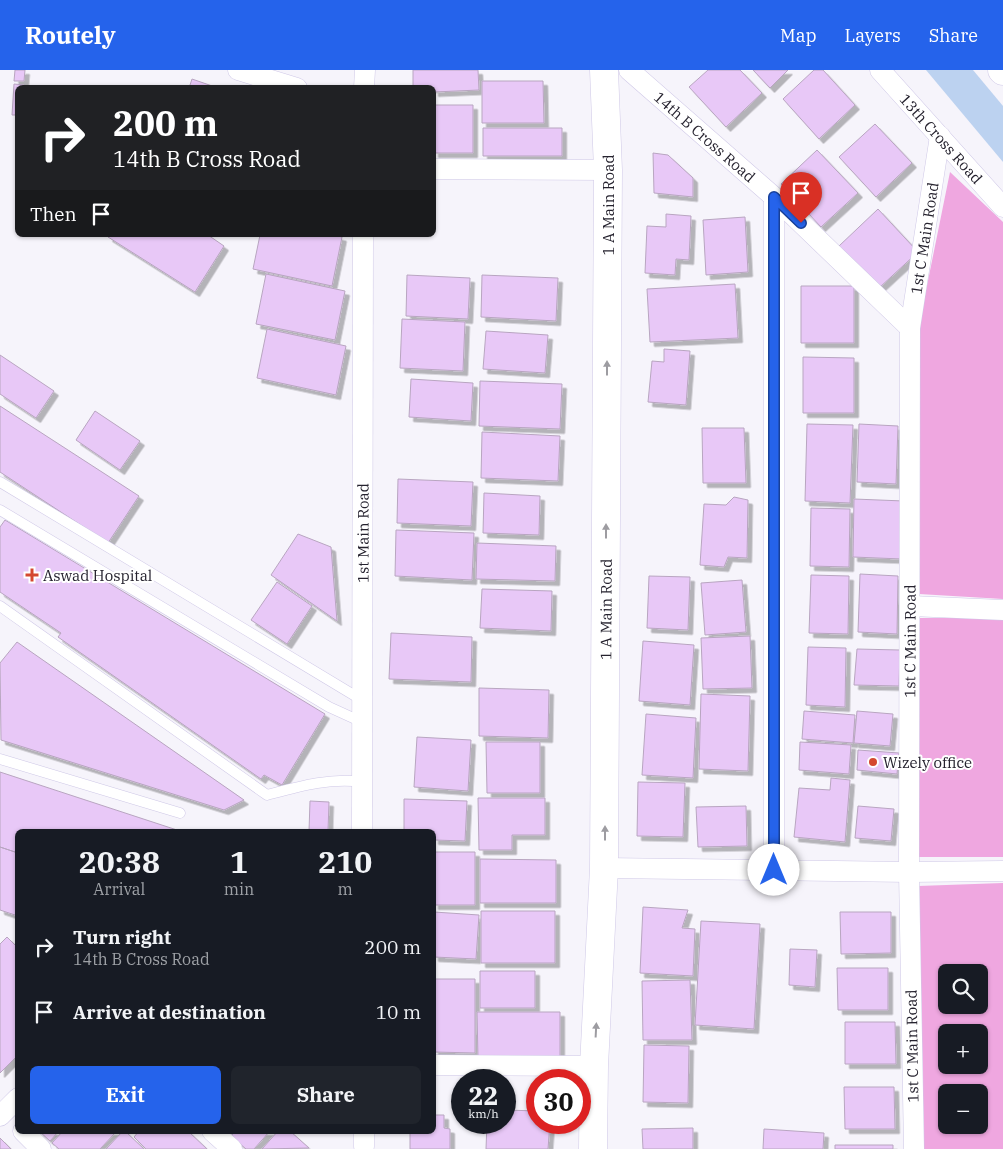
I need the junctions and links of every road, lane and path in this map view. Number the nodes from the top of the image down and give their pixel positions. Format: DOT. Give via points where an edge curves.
graph roads {
  1 [pos="238,70"];
  2 [pos="365,70"];
  3 [pos="604,70"];
  4 [pos="629,70"];
  5 [pos="880,70"];
  6 [pos="286,85"];
  7 [pos="364,85"];
  8 [pos="940,136"];
  9 [pos="436,169"];
  10 [pos="608,170"];
  11 [pos="774,197"];
  12 [pos="1003,208"];
  13 [pos="363,237"];
  14 [pos="910,328"];
  15 [pos="0,482"];
  16 [pos="0,510"];
  17 [pos="0,606"];
  18 [pos="911,606"];
  19 [pos="1003,610"];
  20 [pos="362,700"];
  21 [pos="362,722"];
  22 [pos="0,759"];
  23 [pos="362,782"];
  24 [pos="180,813"];
  25 [pos="362,829"];
  26 [pos="604,868"];
  27 [pos="774,870"];
  28 [pos="1003,871"];
  29 [pos="910,872"];
  30 [pos="436,1065"];
  31 [pos="594,1066"];
  32 [pos="15,1103"];
  33 [pos="7,1118"];
  34 [pos="25,1134"];
  35 [pos="215,1134"];
  36 [pos="41,1149"];
  37 [pos="232,1149"];
  38 [pos="593,1149"];
  39 [pos="914,1149"];
  1 -- 6 [label="street"];
  2 -- 7 [label="street"];
  3 -- 10 [label="street, 1 A Main Road"];
  4 -- 11 [label="street, 14th B Cross Road"];
  5 -- 8 [label="street, 13th Cross Road"];
  8 -- 12 [label="street, 13th Cross Road"];
  8 -- 14 [label="street, 1st C Main Road"];
  9 -- 10 [label="street"];
  26 -- 10 [label="street, 1 A Main Road, one-way"];
  11 -- 14 [label="street, 14th B Cross Road"];
  11 -- 27 [label="street"];
  13 -- 20 [label="street, 1st Main Road"];
  14 -- 18 [label="street, 1st C Main Road"];
  15 -- 20 [label="lane"];
  16 -- 21 [label="lane" via="329,707"];
  17 -- 23 [label="lane" via="267,794 309,784"];
  18 -- 19 [label="street"];
  18 -- 29 [label="street, 1st C Main Road"];
  20 -- 21 [label="street, 1st Main Road"];
  21 -- 23 [label="street, 1st Main Road"];
  22 -- 24 [label="lane"];
  23 -- 25 [label="street, 1st Main Road"];
  26 -- 27 [label="street"];
  31 -- 26 [label="street, 1 A Main Road, one-way"];
  27 -- 29 [label="street"];
  28 -- 29 [label="street"];
  29 -- 39 [label="street, 1st C Main Road"];
  30 -- 31 [label="street"];
  31 -- 38 [label="street, 1 A Main Road"];
  32 -- 33 [label="street"];
  34 -- 36 [label="street"];
  35 -- 37 [label="street"];
}
